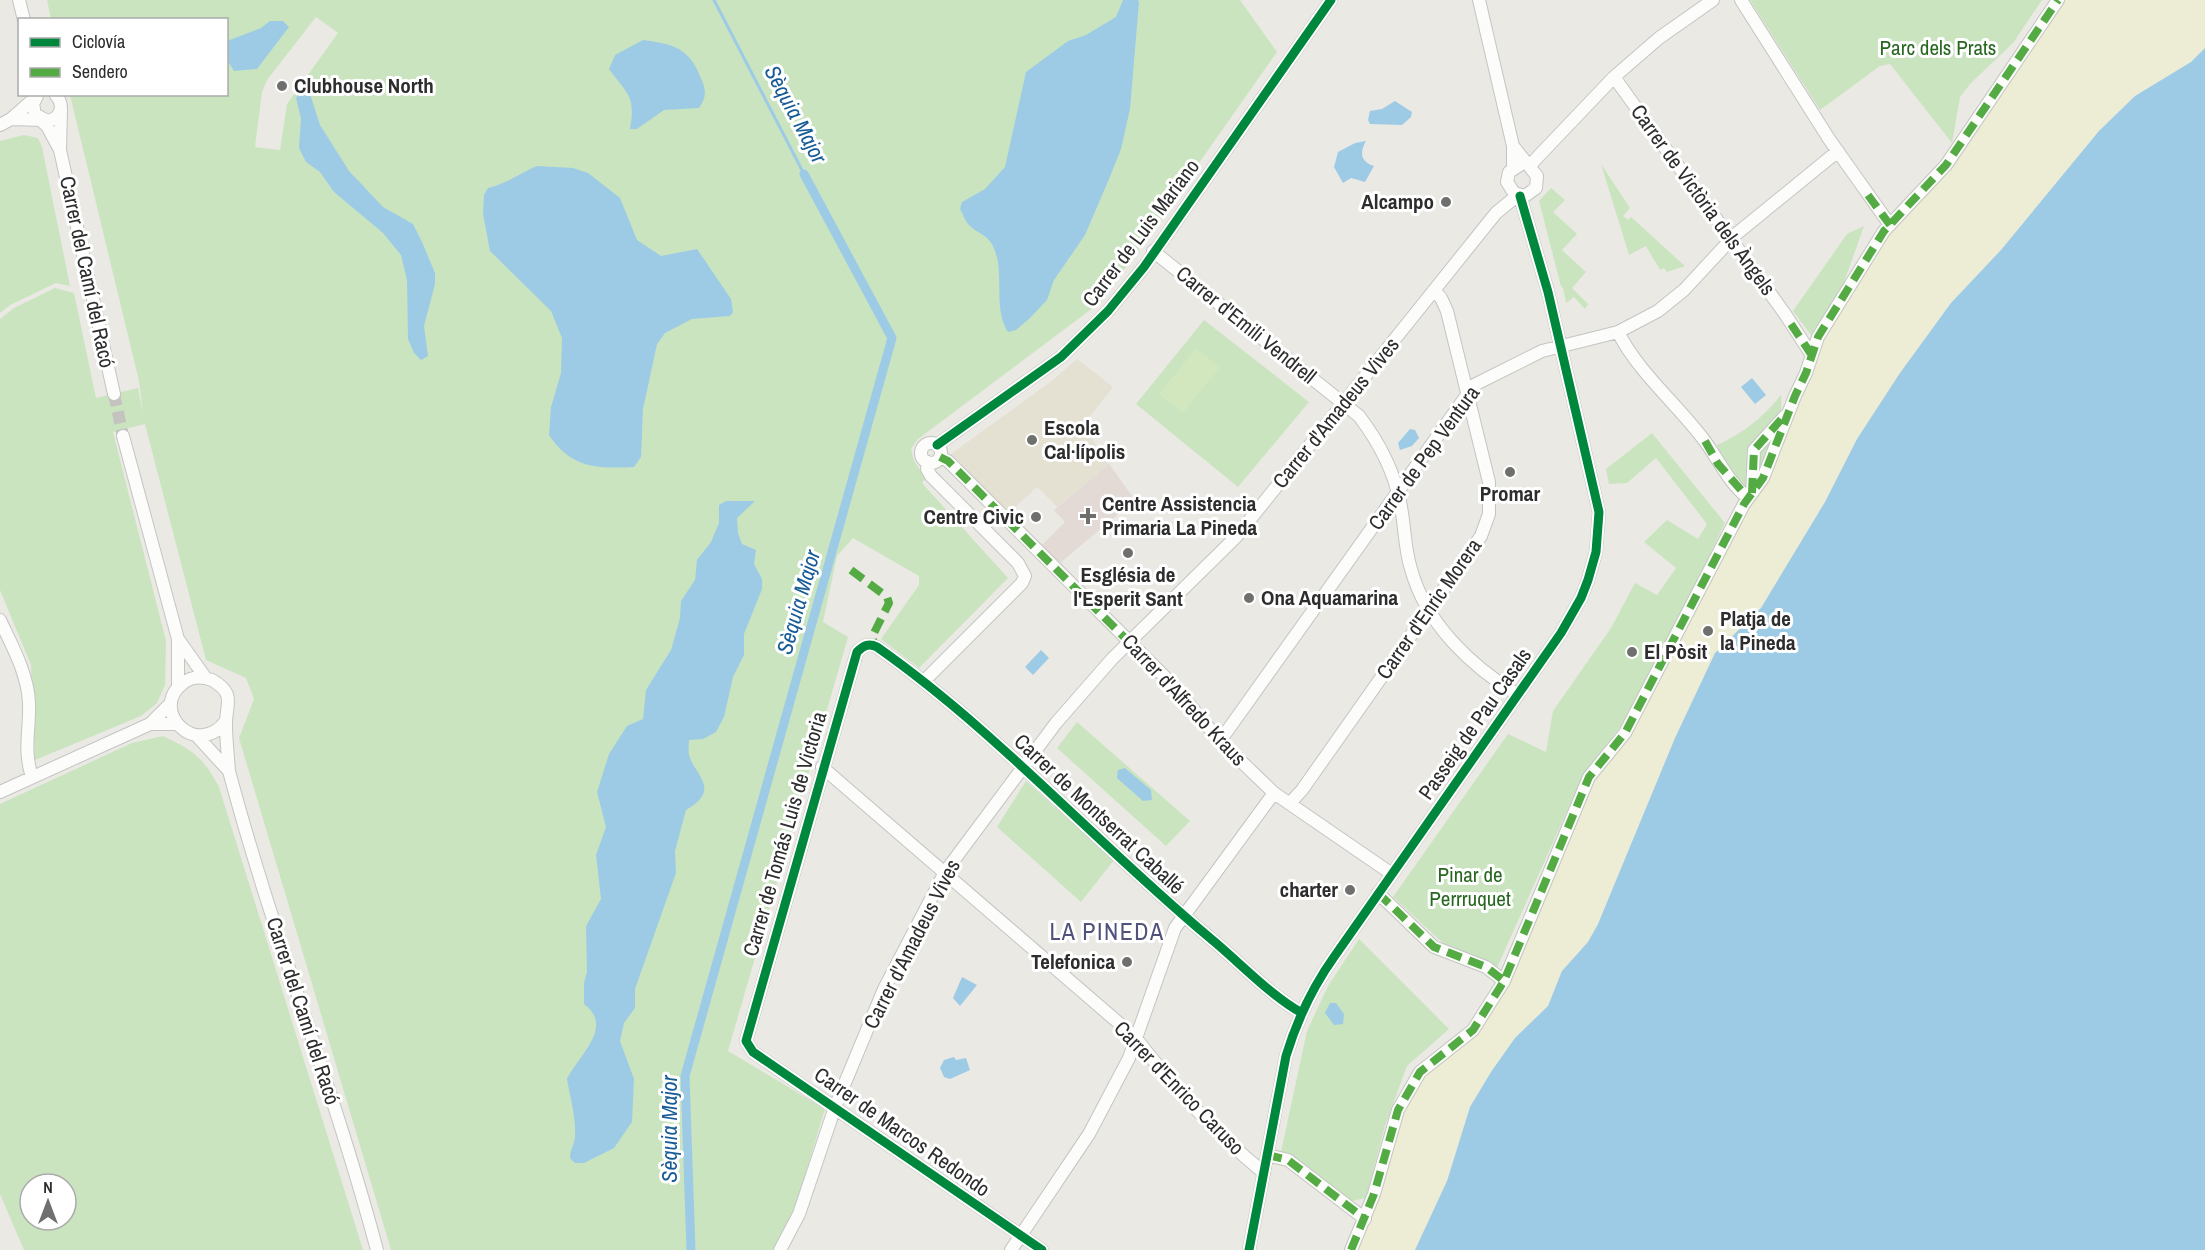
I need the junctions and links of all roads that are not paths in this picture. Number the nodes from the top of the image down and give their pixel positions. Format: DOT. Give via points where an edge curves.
graph roads {
  1 [pos="19,0"];
  2 [pos="1331,0"];
  3 [pos="1479,0"];
  4 [pos="1713,0"];
  5 [pos="1741,0"];
  6 [pos="2058,0"];
  7 [pos="24,18"];
  8 [pos="1614,76"];
  9 [pos="57,96"];
  10 [pos="35,98"];
  11 [pos="61,110"];
  12 [pos="40,119"];
  13 [pos="6,122"];
  14 [pos="60,150"];
  15 [pos="1515,150"];
  16 [pos="1838,151"];
  17 [pos="1543,153"];
  18 [pos="1513,168"];
  19 [pos="1532,170"];
  20 [pos="1508,187"];
  21 [pos="1533,191"];
  22 [pos="1519,195"];
  23 [pos="1503,206"];
  24 [pos="1527,214"];
  25 [pos="1890,225"];
  26 [pos="1731,238"];
  27 [pos="1153,251"];
  28 [pos="1434,291"];
  29 [pos="1618,332"];
  30 [pos="1561,346"];
  31 [pos="1811,354"];
  32 [pos="114,394"];
  33 [pos="1467,394"];
  34 [pos="1344,403"];
  35 [pos="1789,412"];
  36 [pos="123,436"];
  37 [pos="938,451"];
  38 [pos="928,462"];
  39 [pos="1398,492"];
  40 [pos="1750,496"];
  41 [pos="1429,611"];
  42 [pos="0,620"];
  43 [pos="178,639"];
  44 [pos="1129,642"];
  45 [pos="870,644"];
  46 [pos="205,678"];
  47 [pos="924,681"];
  48 [pos="178,688"];
  49 [pos="1518,694"];
  50 [pos="171,703"];
  51 [pos="226,721"];
  52 [pos="150,724"];
  53 [pos="176,724"];
  54 [pos="196,735"];
  55 [pos="1220,741"];
  56 [pos="822,767"];
  57 [pos="1021,767"];
  58 [pos="230,771"];
  59 [pos="32,777"];
  60 [pos="0,792"];
  61 [pos="1274,793"];
  62 [pos="1291,802"];
  63 [pos="945,872"];
  64 [pos="1392,874"];
  65 [pos="1378,893"];
  66 [pos="1183,916"];
  67 [pos="1504,981"];
  68 [pos="1302,1013"];
  69 [pos="1135,1037"];
  70 [pos="746,1041"];
  71 [pos="835,1107"];
  72 [pos="1267,1155"];
  73 [pos="1264,1173"];
  74 [pos="1365,1219"];
  75 [pos="1021,1236"];
  76 [pos="377,1250"];
  77 [pos="780,1250"];
  78 [pos="1011,1250"];
  79 [pos="1042,1250"];
  80 [pos="1249,1250"];
  81 [pos="1351,1250"];
  1 -- 7 [label="street"];
  2 -- 27 [label="street, Carrer de Luis Mariano"];
  3 -- 15 [label="street"];
  4 -- 8 [label="street"];
  5 -- 16 [label="street"];
  6 -- 25 [label="street" via="1946,165"];
  8 -- 17 [label="street"];
  8 -- 26 [label="street, Carrer de Victòria dels Àngels"];
  9 -- 11 [label="street"];
  10 -- 12 [label="street, Carrer del Camí del Racó"];
  10 -- 13 [label="street"];
  11 -- 12 [label="street" via="52,120"];
  11 -- 14 [label="street, Carrer del Camí del Racó"];
  12 -- 13 [label="street"];
  12 -- 14 [label="street, Carrer del Camí del Racó"];
  14 -- 32 [label="street, Carrer del Camí del Racó"];
  15 -- 17 [label="street"];
  15 -- 18 [label="street"];
  15 -- 19 [label="street"];
  16 -- 25 [label="street"];
  16 -- 26 [label="street, Carrer de Pep Ventura"];
  17 -- 19 [label="street"];
  18 -- 19 [label="street" via="1520,165"];
  18 -- 20 [label="street" via="1507,177"];
  19 -- 21 [label="street" via="1537,184"];
  20 -- 22 [label="street"];
  20 -- 23 [label="street, Carrer d'Amadeus Vives"];
  21 -- 22 [label="street"];
  21 -- 24 [label="street, Passeig de Pau Casals"];
  22 -- 23 [label="street, Carrer d'Amadeus Vives"];
  22 -- 24 [label="street, Passeig de Pau Casals"];
  23 -- 24 [label="street"];
  23 -- 28 [label="street, Carrer d'Amadeus Vives"];
  24 -- 30 [label="street, Passeig de Pau Casals"];
  25 -- 31 [label="street"];
  26 -- 29 [label="street, Carrer de Pep Ventura" via="1676,297"];
  26 -- 31 [label="street, Carrer de Victòria dels Àngels"];
  27 -- 34 [label="street, Carrer d'Emili Vendrell"];
  27 -- 37 [label="street, Carrer de Luis Mariano" via="1117,300 1070,349"];
  28 -- 33 [label="street, Carrer d'Enric Morera" via="1447,311"];
  28 -- 34 [label="street, Carrer d'Amadeus Vives"];
  29 -- 30 [label="street, Carrer de Pep Ventura"];
  29 -- 40 [label="street" via="1705,441 1718,464"];
  30 -- 33 [label="street, Carrer de Pep Ventura" via="1481,381"];
  30 -- 49 [label="street, Passeig de Pau Casals" via="1595,486 1598,538 1581,598"];
  31 -- 35 [label="street"];
  33 -- 39 [label="street, Carrer de Pep Ventura"];
  33 -- 41 [label="street, Carrer d'Enric Morera" via="1489,482 1489,514 1481,536"];
  34 -- 39 [label="street, Carrer d'Emili Vendrell" via="1376,440"];
  34 -- 44 [label="street, Carrer d'Amadeus Vives" via="1228,546"];
  35 -- 40 [label="street" via="1763,478"];
  35 -- 40 [label="street" via="1755,450"];
  36 -- 43 [label="street"];
  37 -- 38 [label="street" via="936,462"];
  37 -- 38 [label="street" via="931,443 923,448 922,457"];
  37 -- 44 [label="street, Carrer d'Alfredo Kraus"];
  38 -- 47 [label="street" via="931,476 1018,562 1025,574 1022,583"];
  39 -- 41 [label="street, Carrer d'Emili Vendrell" via="1410,567"];
  39 -- 55 [label="street, Carrer de Pep Ventura"];
  40 -- 67 [label="street" via="1625,733 1589,777"];
  41 -- 49 [label="street, Carrer d'Emili Vendrell" via="1460,649"];
  41 -- 62 [label="street, Carrer d'Enric Morera"];
  42 -- 59 [label="street" via="21,666 30,702 26,758"];
  43 -- 46 [label="street"];
  43 -- 48 [label="street"];
  44 -- 55 [label="street, Carrer d'Alfredo Kraus" via="1185,698"];
  44 -- 57 [label="street, Carrer d'Amadeus Vives" via="1077,697"];
  45 -- 47 [label="street, Carrer de Montserrat Caballé"];
  45 -- 56 [label="street, Carrer de Tomás Luis de Victoria" via="857,652"];
  46 -- 48 [label="street" via="190,679"];
  46 -- 51 [label="street" via="219,684 227,694 230,707"];
  47 -- 57 [label="street, Carrer de Montserrat Caballé"];
  48 -- 50 [label="street"];
  49 -- 64 [label="street, Passeig de Pau Casals"];
  50 -- 52 [label="street"];
  50 -- 53 [label="street"];
  51 -- 54 [label="street" via="216,731"];
  51 -- 58 [label="street, Carrer del Camí del Racó"];
  52 -- 53 [label="street"];
  52 -- 59 [label="street"];
  53 -- 54 [label="street"];
  54 -- 58 [label="street, Carrer del Camí del Racó"];
  55 -- 61 [label="street, Carrer d'Alfredo Kraus"];
  56 -- 63 [label="street, Carrer d'Enrico Caruso"];
  56 -- 70 [label="street, Carrer de Tomás Luis de Victoria"];
  57 -- 63 [label="street, Carrer d'Amadeus Vives"];
  57 -- 66 [label="street, Carrer de Montserrat Caballé"];
  58 -- 76 [label="street, Carrer del Camí del Racó" via="249,847 358,1178"];
  59 -- 60 [label="street"];
  61 -- 62 [label="street, Carrer d'Alfredo Kraus"];
  61 -- 66 [label="street"];
  62 -- 64 [label="street, Carrer d'Alfredo Kraus"];
  63 -- 69 [label="street, Carrer d'Enrico Caruso"];
  63 -- 71 [label="street, Carrer d'Amadeus Vives" via="884,990"];
  64 -- 65 [label="street, Passeig de Pau Casals"];
  65 -- 67 [label="street" via="1434,947 1486,967"];
  65 -- 68 [label="street, Passeig de Pau Casals" via="1326,968"];
  66 -- 68 [label="street, Carrer de Montserrat Caballé"];
  66 -- 69 [label="street" via="1175,928"];
  67 -- 74 [label="street" via="1473,1030 1420,1072 1398,1110"];
  68 -- 72 [label="street, Passeig de Pau Casals" via="1286,1056"];
  69 -- 73 [label="street, Carrer d'Enrico Caruso" via="1176,1090 1222,1138"];
  69 -- 75 [label="street" via="1129,1058 1089,1134"];
  70 -- 71 [label="street, Carrer de Marcos Redondo" via="753,1052"];
  71 -- 75 [label="street, Carrer de Marcos Redondo"];
  71 -- 77 [label="street, Carrer d'Amadeus Vives" via="799,1214"];
  72 -- 73 [label="street, Passeig de Pau Casals"];
  72 -- 74 [label="street" via="1288,1160"];
  73 -- 80 [label="street, Passeig de Pau Casals"];
  74 -- 81 [label="street"];
  75 -- 78 [label="street"];
  75 -- 79 [label="street, Carrer de Marcos Redondo"];
}
